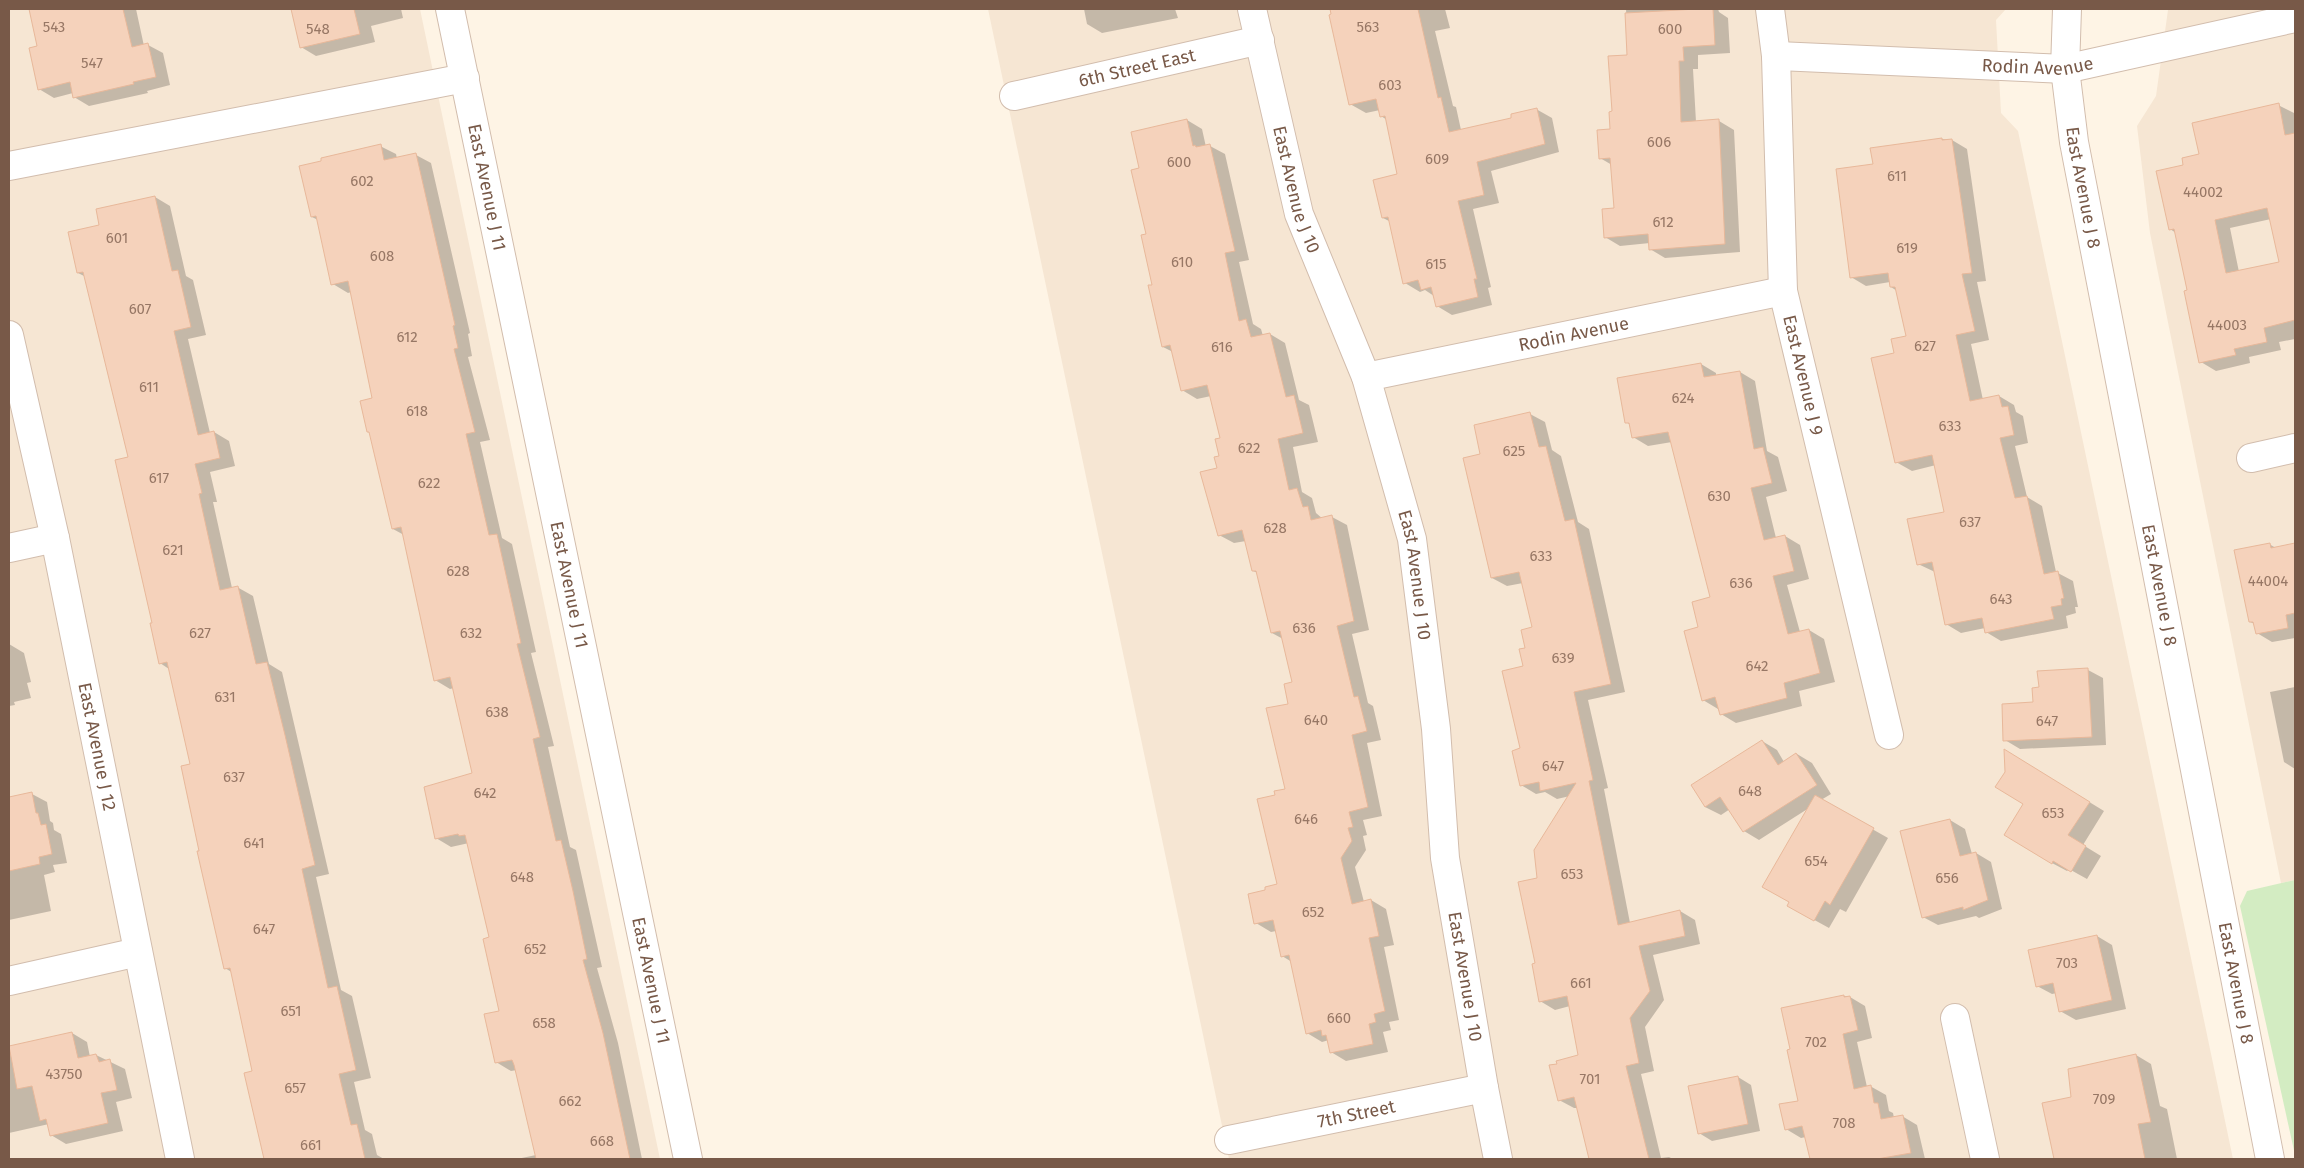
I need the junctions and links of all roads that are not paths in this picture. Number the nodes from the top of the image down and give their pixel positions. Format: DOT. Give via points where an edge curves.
graph roads {
  1 [pos="450,9"];
  2 [pos="1252,9"];
  3 [pos="1770,9"];
  4 [pos="2067,9"];
  5 [pos="2295,18"];
  6 [pos="1260,40"];
  7 [pos="1776,56"];
  8 [pos="2066,69"];
  9 [pos="465,78"];
  10 [pos="1014,96"];
  11 [pos="9,166"];
  12 [pos="1783,291"];
  13 [pos="9,335"];
  14 [pos="1366,377"];
  15 [pos="2295,448"];
  16 [pos="2250,458"];
  17 [pos="55,538"];
  18 [pos="9,548"];
  19 [pos="1889,735"];
  20 [pos="138,952"];
  21 [pos="9,981"];
  22 [pos="1955,1018"];
  23 [pos="1484,1088"];
  24 [pos="1230,1140"];
  25 [pos="180,1159"];
  26 [pos="688,1159"];
  27 [pos="1498,1159"];
  28 [pos="1985,1159"];
  29 [pos="2270,1159"];
  1 -- 9 [label="street, East Avenue J 11"];
  2 -- 6 [label="street, East Avenue J 10"];
  3 -- 7 [label="street, East Avenue J 9"];
  4 -- 8 [label="street, East Avenue J 8"];
  5 -- 8 [label="street, Rodin Avenue"];
  6 -- 10 [label="street, 6th Street East"];
  6 -- 14 [label="street, East Avenue J 10" via="1299,214"];
  7 -- 8 [label="street, Rodin Avenue"];
  7 -- 12 [label="street, East Avenue J 9"];
  8 -- 29 [label="street, East Avenue J 8" via="2074,142"];
  9 -- 11 [label="street"];
  9 -- 26 [label="street, East Avenue J 11"];
  12 -- 14 [label="street, Rodin Avenue"];
  12 -- 19 [label="street, East Avenue J 9"];
  13 -- 17 [label="street, East Avenue J 12"];
  14 -- 23 [label="street, East Avenue J 10" via="1412,539 1436,730 1445,858"];
  15 -- 16 [label="street"];
  17 -- 18 [label="street"];
  17 -- 20 [label="street, East Avenue J 12"];
  20 -- 21 [label="street"];
  20 -- 25 [label="street, East Avenue J 12"];
  22 -- 28 [label="street"];
  23 -- 24 [label="street, 7th Street"];
  23 -- 27 [label="street, East Avenue J 10"];
}
